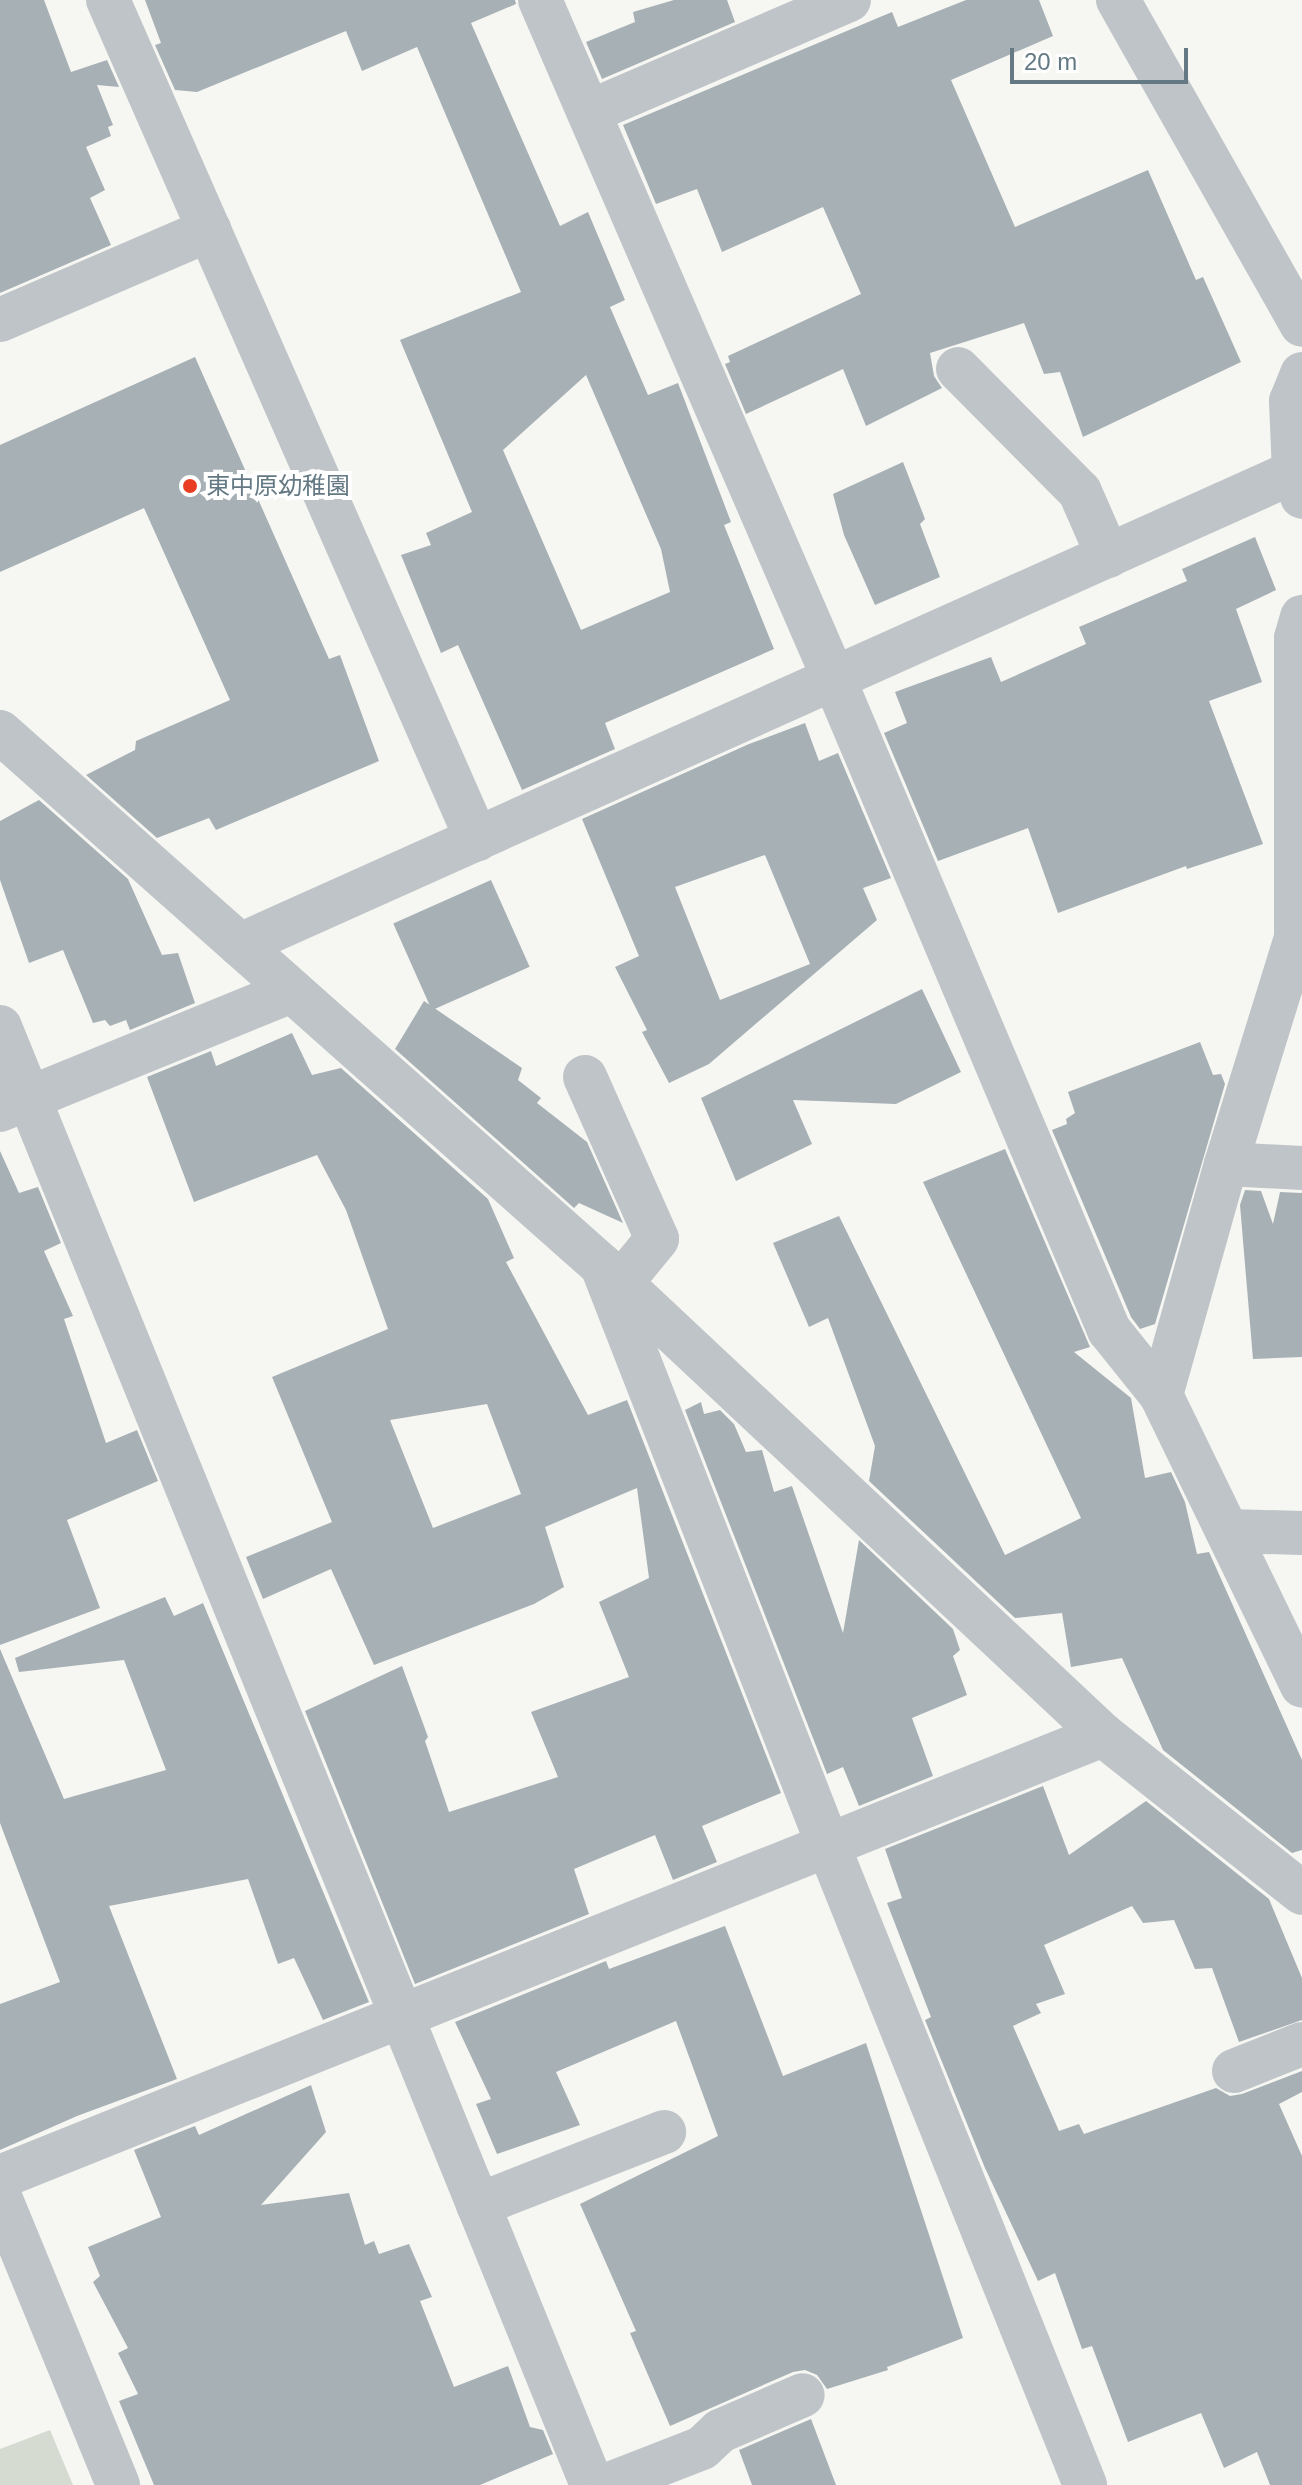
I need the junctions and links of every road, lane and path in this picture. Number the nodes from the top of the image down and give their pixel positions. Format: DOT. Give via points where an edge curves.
graph roads {
  1 [pos="108,0"];
  2 [pos="540,0"];
  3 [pos="849,0"];
  4 [pos="1118,0"];
  5 [pos="589,112"];
  6 [pos="209,230"];
  7 [pos="0,320"];
  8 [pos="1302,325"];
  9 [pos="958,369"];
  10 [pos="1302,374"];
  11 [pos="1298,484"];
  12 [pos="1108,556"];
  13 [pos="1302,617"];
  14 [pos="834,679"];
  15 [pos="0,732"];
  16 [pos="477,840"];
  17 [pos="240,945"];
  18 [pos="292,991"];
  19 [pos="0,1027"];
  20 [pos="585,1077"];
  21 [pos="14,1104"];
  22 [pos="1226,1164"];
  23 [pos="1302,1168"];
  24 [pos="611,1275"];
  25 [pos="1161,1395"];
  26 [pos="1228,1531"];
  27 [pos="1302,1533"];
  28 [pos="1302,1686"];
  29 [pos="1103,1735"];
  30 [pos="828,1845"];
  31 [pos="1302,1893"];
  32 [pos="401,2017"];
  33 [pos="1302,2044"];
  34 [pos="1234,2071"];
  35 [pos="664,2132"];
  36 [pos="0,2177"];
  37 [pos="0,2197"];
  38 [pos="478,2205"];
  39 [pos="803,2395"];
  40 [pos="118,2485"];
  41 [pos="592,2485"];
  42 [pos="607,2485"];
  43 [pos="1085,2485"];
  1 -- 6 [label="street"];
  2 -- 5 [label="street"];
  3 -- 5 [label="street"];
  4 -- 8 [label="street"];
  5 -- 14 [label="street"];
  6 -- 7 [label="street"];
  6 -- 16 [label="street"];
  9 -- 12 [label="street" via="1080,492"];
  10 -- 11 [label="street" via="1291,401"];
  11 -- 12 [label="street"];
  12 -- 14 [label="street"];
  13 -- 22 [label="street" via="1296,638 1296,938"];
  14 -- 16 [label="street"];
  14 -- 25 [label="street" via="1109,1330"];
  15 -- 17 [label="street"];
  16 -- 17 [label="street"];
  17 -- 18 [label="street"];
  18 -- 21 [label="street"];
  18 -- 24 [label="street"];
  19 -- 21 [label="street"];
  20 -- 24 [label="street" via="657,1239"];
  21 -- 32 [label="street"];
  22 -- 23 [label="street"];
  22 -- 25 [label="street"];
  24 -- 29 [label="street"];
  24 -- 30 [label="street"];
  25 -- 26 [label="street"];
  26 -- 27 [label="street"];
  26 -- 28 [label="street"];
  29 -- 30 [label="street"];
  29 -- 31 [label="street"];
  30 -- 32 [label="street"];
  30 -- 43 [label="street"];
  32 -- 36 [label="street"];
  32 -- 38 [label="street"];
  33 -- 34 [label="street"];
  35 -- 38 [label="street"];
  37 -- 40 [label="street"];
  38 -- 41 [label="street"];
  39 -- 42 [label="street" via="720,2431 702,2448"];
}
